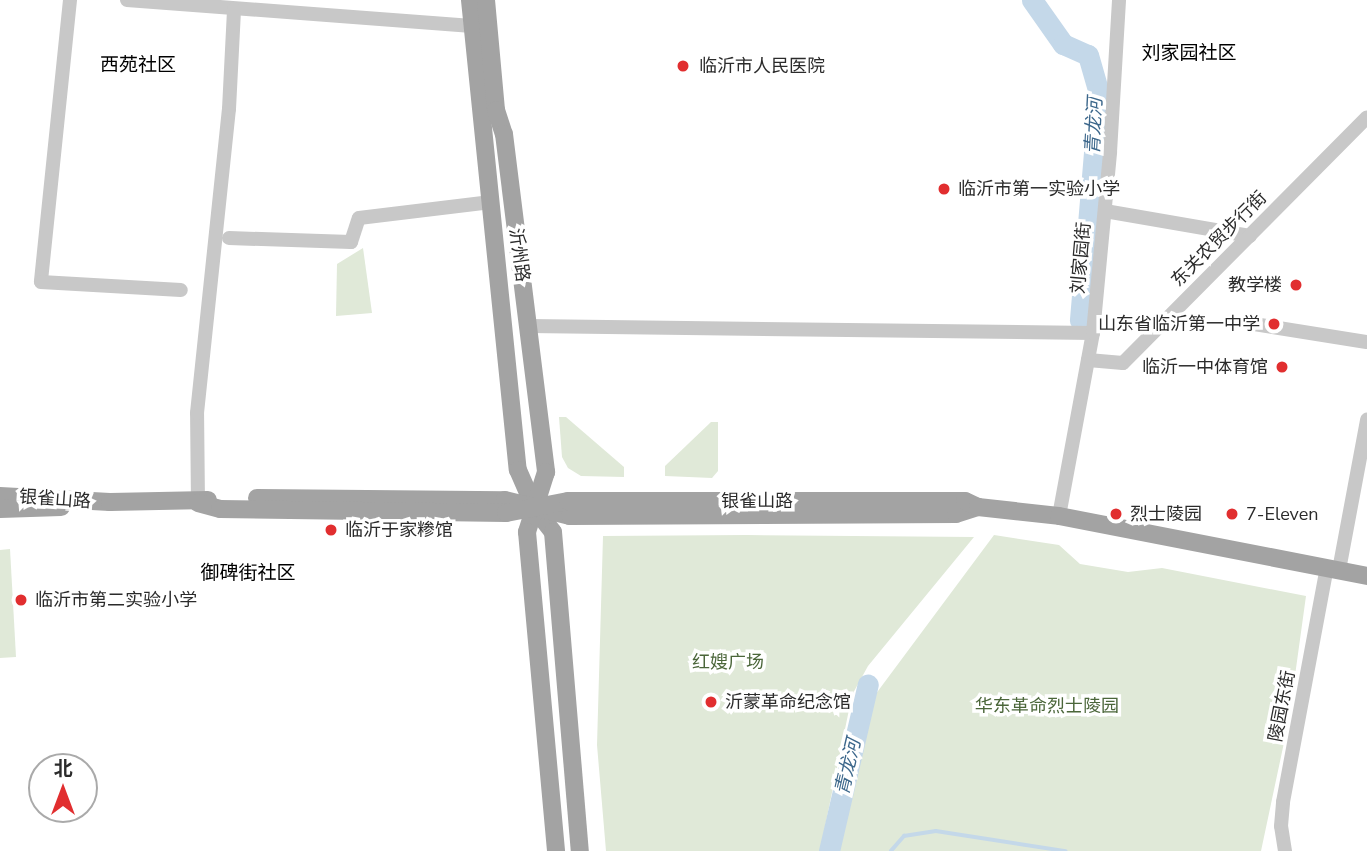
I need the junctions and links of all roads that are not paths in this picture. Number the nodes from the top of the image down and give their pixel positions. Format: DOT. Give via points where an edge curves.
graph roads {
  1 [pos="70,0"];
  2 [pos="127,0"];
  3 [pos="470,0"];
  4 [pos="486,0"];
  5 [pos="1119,0"];
  6 [pos="234,9"];
  7 [pos="472,26"];
  8 [pos="1367,117"];
  9 [pos="491,202"];
  10 [pos="1105,211"];
  11 [pos="1250,236"];
  12 [pos="229,238"];
  13 [pos="181,290"];
  14 [pos="1255,324"];
  15 [pos="528,326"];
  16 [pos="1093,333"];
  17 [pos="1367,342"];
  18 [pos="1088,360"];
  19 [pos="1367,420"];
  20 [pos="0,496"];
  21 [pos="110,502"];
  22 [pos="198,503"];
  23 [pos="0,509"];
  24 [pos="535,509"];
  25 [pos="1059,516"];
  26 [pos="1333,569"];
  27 [pos="1367,576"];
  28 [pos="556,851"];
  29 [pos="580,851"];
  30 [pos="1285,851"];
  1 -- 13 [label="street" via="41,282"];
  2 -- 6 [label="street"];
  3 -- 7 [label="main road, 沂州路"];
  4 -- 15 [label="main road, 沂州路" via="496,110 504,134"];
  5 -- 10 [label="street, 刘家园街"];
  6 -- 7 [label="street"];
  6 -- 22 [label="street" via="229,109 197,413"];
  7 -- 9 [label="main road, 沂州路"];
  8 -- 11 [label="street, 东关农贸步行街"];
  9 -- 12 [label="street" via="359,218 351,242"];
  9 -- 24 [label="main road, 沂州路" via="518,470"];
  10 -- 11 [label="street"];
  10 -- 16 [label="street, 刘家园街"];
  11 -- 18 [label="street, 东关农贸步行街" via="1124,363"];
  14 -- 17 [label="street"];
  15 -- 16 [label="street"];
  15 -- 24 [label="main road, 沂州路" via="546,472"];
  16 -- 18 [label="street, 刘家园街"];
  18 -- 25 [label="street, 刘家园街"];
  19 -- 26 [label="street, 陵园东街"];
  20 -- 21 [label="main road, 银雀山路"];
  21 -- 22 [label="main road, 银雀山路"];
  21 -- 23 [label="main road, 银雀山路"];
  22 -- 24 [label="main road, 银雀山路" via="221,497 505,500"];
  24 -- 25 [label="main road, 银雀山路" via="570,516 957,514 978,507"];
  24 -- 28 [label="main road, 沂州路" via="527,533"];
  24 -- 29 [label="main road, 沂州路" via="553,533"];
  25 -- 26 [label="main road, 银雀山路"];
  26 -- 27 [label="main road, 银雀山路"];
  26 -- 30 [label="street, 陵园东街" via="1283,802"];
}
